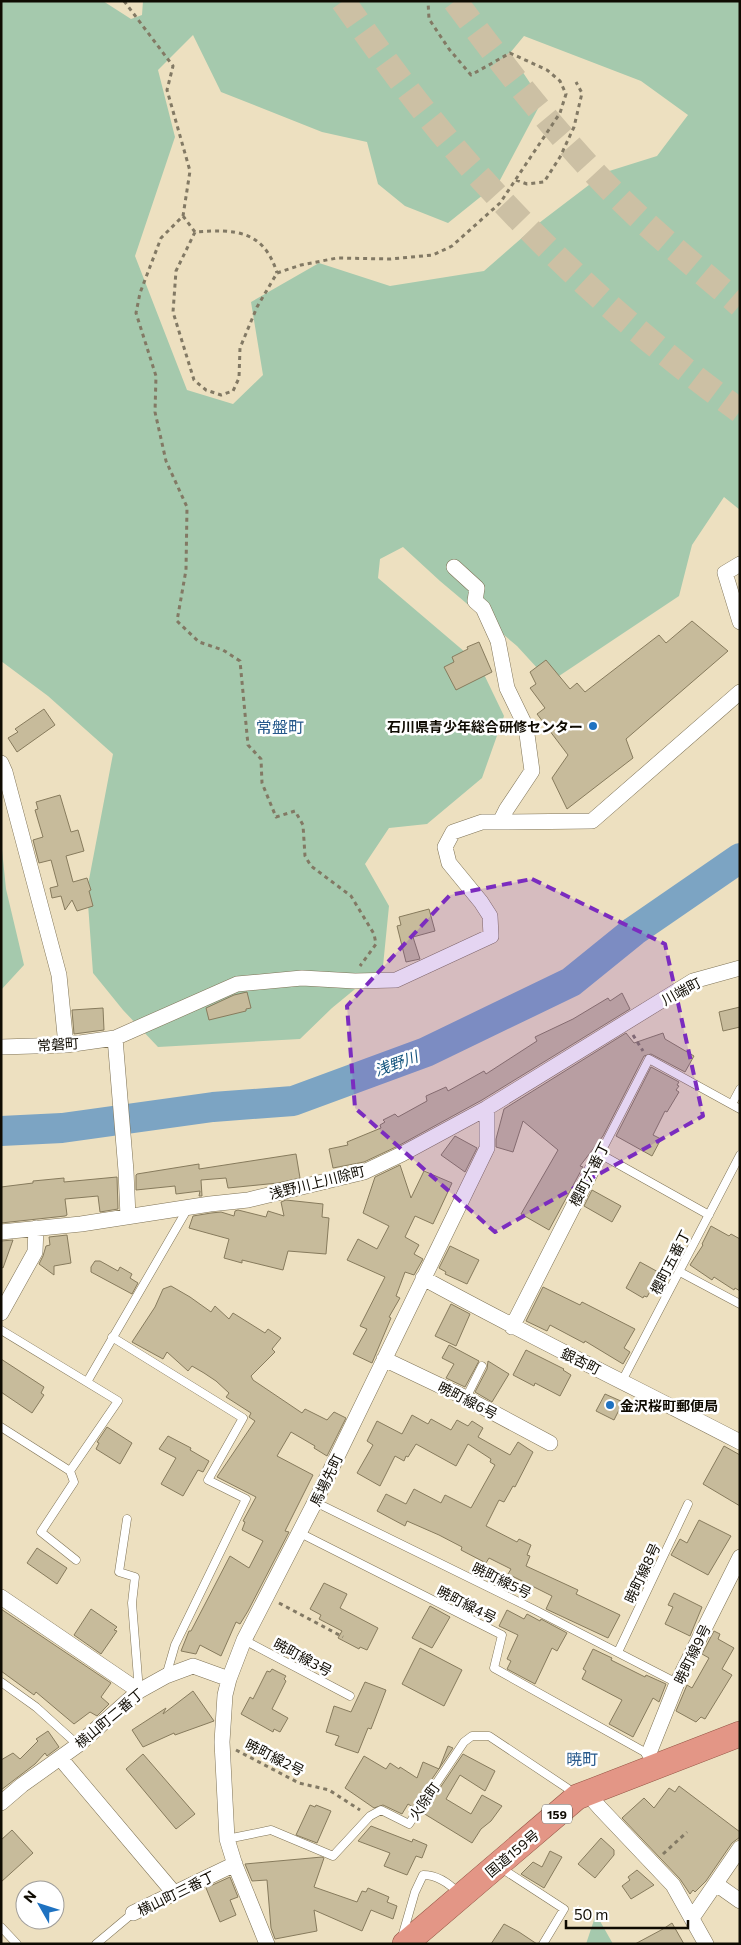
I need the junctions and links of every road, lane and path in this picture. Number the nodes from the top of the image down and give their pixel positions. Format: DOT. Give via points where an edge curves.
graph roads {
  1 [pos="124,1"];
  2 [pos="428,1"];
  3 [pos="576,82"];
  4 [pos="516,180"];
  5 [pos="183,216"];
  6 [pos="196,232"];
  7 [pos="277,273"];
  8 [pos="740,564"];
  9 [pos="454,567"];
  10 [pos="740,622"];
  11 [pos="740,692"];
  12 [pos="1,763"];
  13 [pos="500,822"];
  14 [pos="740,968"];
  15 [pos="355,981"];
  16 [pos="626,1024"];
  17 [pos="115,1038"];
  18 [pos="66,1045"];
  19 [pos="1,1047"];
  20 [pos="649,1059"];
  21 [pos="740,1089"];
  22 [pos="732,1104"];
  23 [pos="487,1108"];
  24 [pos="740,1108"];
  25 [pos="600,1154"];
  26 [pos="740,1155"];
  27 [pos="737,1167"];
  28 [pos="188,1208"];
  29 [pos="709,1215"];
  30 [pos="128,1217"];
  31 [pos="36,1228"];
  32 [pos="1,1232"];
  33 [pos="680,1272"];
  34 [pos="423,1278"];
  35 [pos="740,1304"];
  36 [pos="1,1314"];
  37 [pos="512,1327"];
  38 [pos="1,1330"];
  39 [pos="112,1337"];
  40 [pos="384,1359"];
  41 [pos="482,1366"];
  42 [pos="622,1381"];
  43 [pos="87,1382"];
  44 [pos="466,1398"];
  45 [pos="1,1427"];
  46 [pos="740,1442"];
  47 [pos="550,1443"];
  48 [pos="70,1471"];
  49 [pos="315,1502"];
  50 [pos="688,1504"];
  51 [pos="126,1519"];
  52 [pos="300,1533"];
  53 [pos="740,1557"];
  54 [pos="76,1560"];
  55 [pos="1,1597"];
  56 [pos="267,1597"];
  57 [pos="343,1637"];
  58 [pos="244,1640"];
  59 [pos="618,1652"];
  60 [pos="166,1676"];
  61 [pos="228,1679"];
  62 [pos="1,1682"];
  63 [pos="678,1683"];
  64 [pos="140,1691"];
  65 [pos="350,1696"];
  66 [pos="740,1734"];
  67 [pos="222,1742"];
  68 [pos="78,1744"];
  69 [pos="60,1758"];
  70 [pos="653,1760"];
  71 [pos="582,1795"];
  72 [pos="1,1803"];
  73 [pos="370,1816"];
  74 [pos="687,1832"];
  75 [pos="228,1838"];
  76 [pos="740,1848"];
  77 [pos="653,1862"];
  78 [pos="235,1864"];
  79 [pos="497,1865"];
  80 [pos="716,1884"];
  81 [pos="174,1893"];
  82 [pos="461,1896"];
  83 [pos="740,1901"];
  84 [pos="133,1913"];
  85 [pos="692,1918"];
  86 [pos="1,1927"];
  87 [pos="17,1944"];
  88 [pos="96,1944"];
  89 [pos="267,1944"];
  90 [pos="401,1944"];
  91 [pos="405,1944"];
  92 [pos="543,1944"];
  93 [pos="706,1944"];
  1 -- 5 [label="path" via="173,66 167,90 190,171"];
  2 -- 4 [label="path" via="429,19 471,75 510,53 546,70 560,81 566,94 560,113"];
  3 -- 4 [label="path" via="582,93 574,127 560,157 544,182 526,184"];
  4 -- 7 [label="path" via="500,203 468,232 452,246 433,255 391,259 337,258"];
  5 -- 6 [label="path"];
  5 -- 15 [label="path" via="161,238 136,313 156,376 155,412 166,461 187,507 186,570 177,620 199,642 223,650 240,661 248,745 261,759 262,783 276,817 295,810 303,825 305,856 311,866 351,896 374,934 376,944 362,962"];
  6 -- 7 [label="path" via="245,233 262,244"];
  6 -- 7 [label="path" via="176,272 172,312 194,380 206,390 221,395 233,391 239,378 240,348 257,307"];
  8 -- 10 [label="street" via="725,573"];
  9 -- 13 [label="street" via="477,588 476,602 483,608 498,641 507,688 526,728 532,771"];
  11 -- 13 [label="street" via="592,821"];
  12 -- 18 [label="street" via="59,975"];
  13 -- 15 [label="street, 常磐町" via="482,822 453,832 445,847 449,863 490,916 491,936 396,980"];
  14 -- 16 [label="street, 川端町" via="693,981"];
  15 -- 17 [label="street, 常磐町" via="302,978 237,984"];
  16 -- 20 [label="path"];
  16 -- 23 [label="street, 浅野川上川除町"];
  17 -- 18 [label="street, 常磐町"];
  17 -- 30 [label="street"];
  18 -- 19 [label="street, 常磐町"];
  20 -- 22 [label="lane"];
  20 -- 25 [label="lane, 櫻町六番丁"];
  21 -- 22 [label="lane"];
  22 -- 24 [label="lane"];
  23 -- 28 [label="street, 浅野川上川除町" via="364,1172 248,1200"];
  23 -- 34 [label="street, 馬場先町" via="486,1148"];
  25 -- 29 [label="lane"];
  25 -- 37 [label="street, 櫻町六番丁"];
  26 -- 27 [label="lane, 櫻町五番丁"];
  27 -- 29 [label="lane, 櫻町五番丁"];
  28 -- 30 [label="street, 浅野川上川除町"];
  28 -- 39 [label="lane"];
  29 -- 33 [label="lane, 櫻町五番丁"];
  30 -- 31 [label="street, 浅野川上川除町"];
  31 -- 32 [label="street, 浅野川上川除町"];
  31 -- 36 [label="street" via="35,1252"];
  33 -- 35 [label="lane"];
  33 -- 42 [label="lane, 櫻町五番丁"];
  34 -- 37 [label="street, 銀杏町"];
  34 -- 40 [label="street, 馬場先町"];
  37 -- 42 [label="street, 銀杏町"];
  38 -- 43 [label="lane"];
  39 -- 43 [label="lane"];
  39 -- 60 [label="lane" via="243,1418 208,1480 246,1499 176,1645"];
  40 -- 44 [label="street, 暁町線6号"];
  40 -- 49 [label="street, 馬場先町"];
  41 -- 44 [label="lane"];
  42 -- 46 [label="street, 銀杏町"];
  43 -- 48 [label="lane" via="118,1401"];
  44 -- 47 [label="street, 暁町線6号"];
  45 -- 48 [label="lane"];
  48 -- 54 [label="lane" via="74,1482 41,1532"];
  49 -- 52 [label="street, 馬場先町"];
  49 -- 59 [label="lane, 暁町線5号"];
  50 -- 59 [label="lane, 暁町線8号"];
  51 -- 64 [label="lane" via="119,1572 135,1577 132,1603"];
  52 -- 56 [label="street, 馬場先町"];
  52 -- 70 [label="lane, 暁町線4号" via="502,1635 494,1668"];
  53 -- 63 [label="street, 暁町線9号"];
  55 -- 64 [label="street"];
  56 -- 57 [label="path"];
  56 -- 58 [label="street, 馬場先町"];
  58 -- 61 [label="street, 馬場先町"];
  58 -- 65 [label="lane, 暁町線3号"];
  59 -- 63 [label="lane, 暁町線5号"];
  60 -- 61 [label="street, 横山町二番丁" via="193,1666"];
  60 -- 64 [label="street, 横山町二番丁"];
  61 -- 67 [label="street, 馬場先町"];
  62 -- 68 [label="lane"];
  63 -- 70 [label="street, 暁町線9号"];
  64 -- 68 [label="street, 横山町二番丁"];
  66 -- 70 [label="highway, 国道159号 / 159"];
  67 -- 73 [label="path, 暁町線2号" via="299,1783 329,1790"];
  67 -- 75 [label="street, 馬場先町"];
  68 -- 69 [label="street, 横山町二番丁"];
  69 -- 72 [label="street, 横山町二番丁"];
  69 -- 81 [label="street"];
  70 -- 71 [label="highway, 国道159号 / 159"];
  71 -- 73 [label="lane, 火除町" via="488,1736 472,1736 464,1742 409,1824 381,1810"];
  71 -- 77 [label="street, 火除町"];
  71 -- 79 [label="highway, 国道159号 / 159"];
  73 -- 75 [label="lane" via="333,1856 271,1830"];
  74 -- 77 [label="path"];
  75 -- 78 [label="street, 馬場先町"];
  76 -- 80 [label="street"];
  77 -- 85 [label="street, 火除町" via="673,1885"];
  78 -- 81 [label="street, 横山町三番丁"];
  78 -- 89 [label="street, 馬場先町"];
  79 -- 82 [label="highway, 国道159号 / 159"];
  79 -- 92 [label="lane" via="564,1909"];
  80 -- 83 [label="street"];
  80 -- 85 [label="street"];
  81 -- 84 [label="street, 横山町三番丁"];
  82 -- 90 [label="lane" via="450,1884 422,1874"];
  82 -- 91 [label="highway, 国道159号 / 159"];
  84 -- 88 [label="lane, 横山町三番丁"];
  85 -- 93 [label="street, 火除町"];
  86 -- 87 [label="lane"];
}
